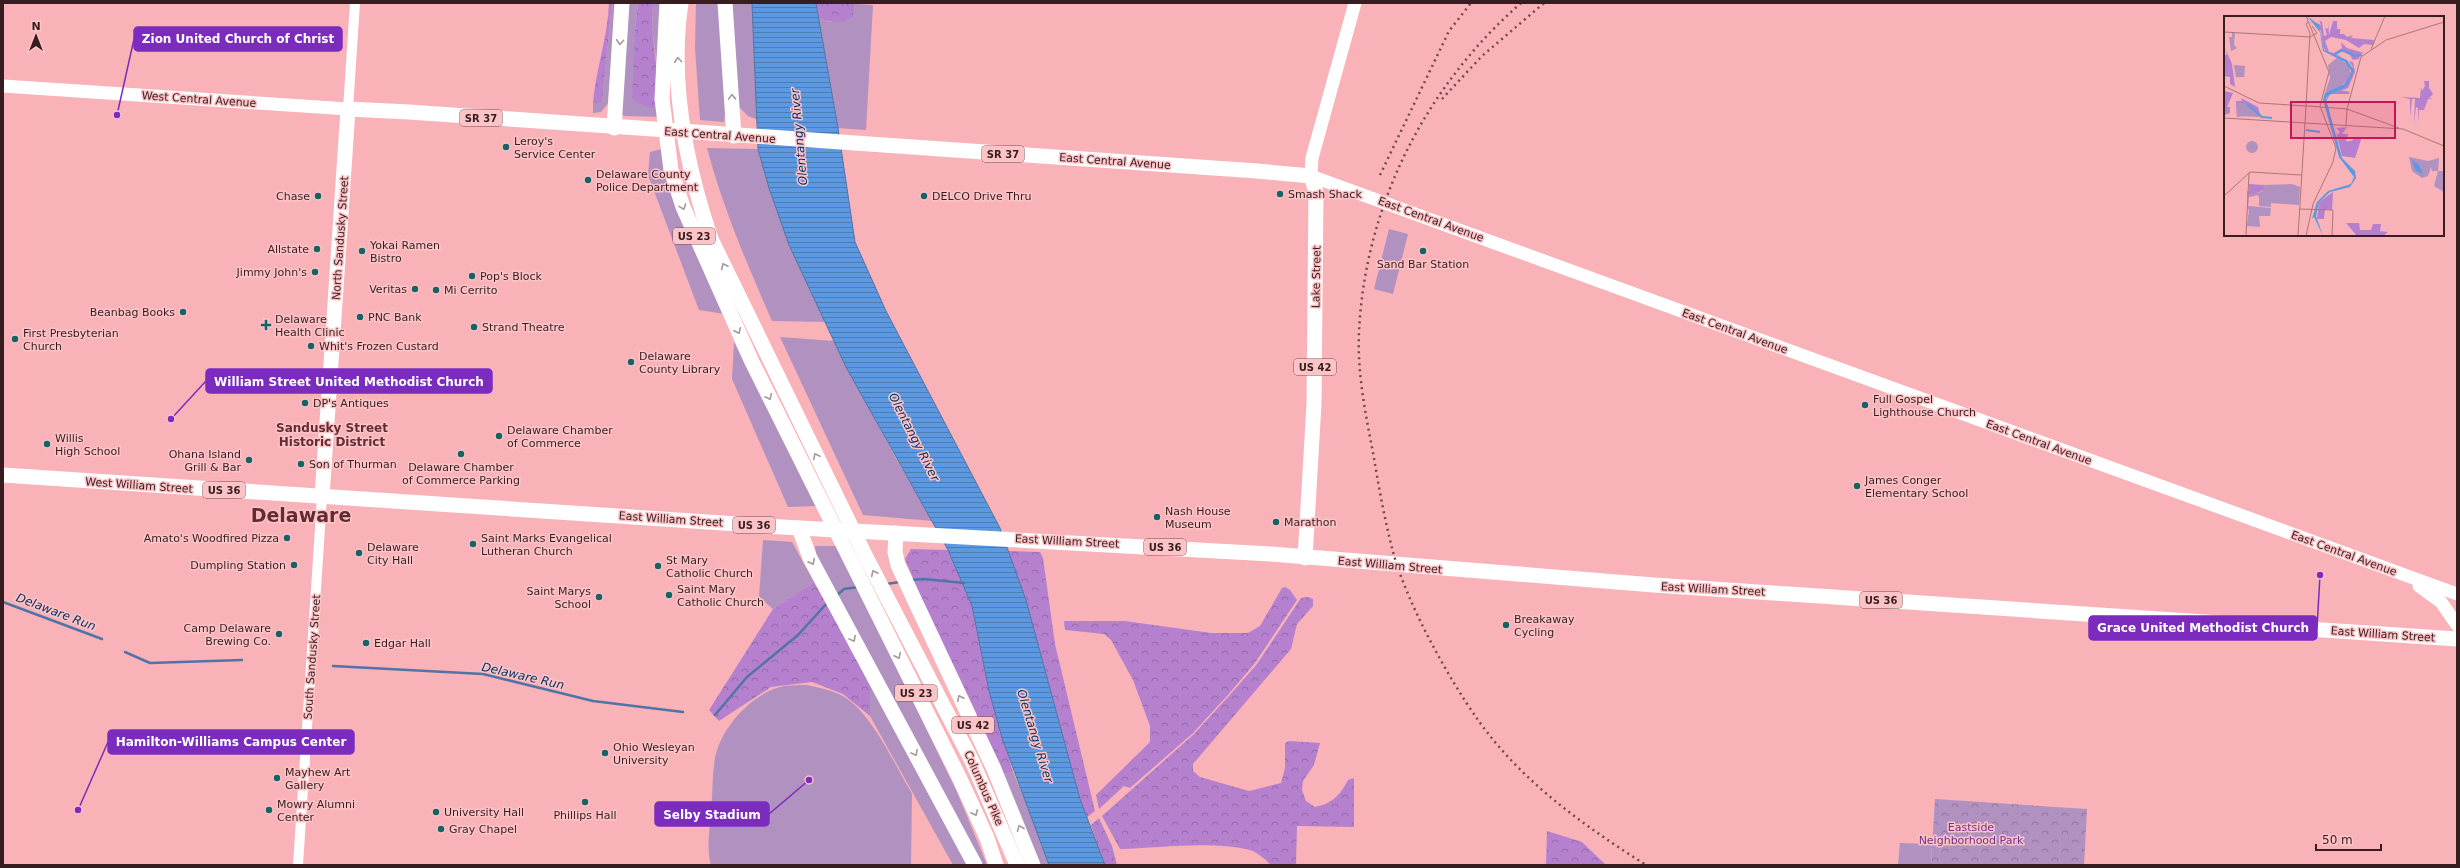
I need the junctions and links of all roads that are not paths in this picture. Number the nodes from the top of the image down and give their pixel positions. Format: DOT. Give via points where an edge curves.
graph roads {
  1 [pos="355,3"];
  2 [pos="622,3"];
  3 [pos="667,3"];
  4 [pos="681,3"];
  5 [pos="725,3"];
  6 [pos="1355,3"];
  7 [pos="3,86"];
  8 [pos="348,109"];
  9 [pos="614,128"];
  10 [pos="734,136"];
  11 [pos="1311,176"];
  12 [pos="3,475"];
  13 [pos="322,497"];
  14 [pos="799,528"];
  15 [pos="896,533"];
  16 [pos="1305,558"];
  17 [pos="2395,572"];
  18 [pos="2457,594"];
  19 [pos="2457,625"];
  20 [pos="2457,639"];
  21 [pos="298,865"];
  22 [pos="975,865"];
  23 [pos="996,865"];
  24 [pos="1017,865"];
  25 [pos="1033,865"];
  1 -- 8 [label="street, North Sandusky Street"];
  2 -- 9 [label="highway, one-way"];
  3 -- 23 [label="highway, Columbus Pike / US 23, one-way" via="662,99 671,170 697,243 752,362 959,777 987,838"];
  24 -- 4 [label="highway, Columbus Pike / US 23, one-way" via="972,761 891,607 711,240 684,137 677,53"];
  10 -- 5 [label="highway, one-way"];
  6 -- 11 [label="main road, Lake Street / US 42" via="1312,158"];
  7 -- 8 [label="main road, West Central Avenue / SR 37"];
  8 -- 9 [label="highway, East Central Avenue / SR 37"];
  8 -- 13 [label="highway, North Sandusky Street"];
  9 -- 10 [label="highway, East Central Avenue / SR 37"];
  10 -- 11 [label="highway, East Central Avenue / SR 37"];
  11 -- 16 [label="highway, Lake Street / US 42" via="1316,192 1315,374"];
  11 -- 17 [label="main road, East Central Avenue / SR 37"];
  12 -- 13 [label="highway, West William Street / US 36"];
  13 -- 14 [label="highway, East William Street / US 36"];
  13 -- 21 [label="street, South Sandusky Street"];
  14 -- 15 [label="highway, East William Street / US 36"];
  14 -- 22 [label="highway, one-way" via="810,558"];
  15 -- 16 [label="highway, East William Street / US 36"];
  25 -- 15 [label="highway, US 42, one-way" via="997,775 896,559"];
  16 -- 20 [label="highway, East William Street / US 36" via="1654,586"];
  17 -- 18 [label="main road, East Central Avenue / SR 37"];
  17 -- 19 [label="main road, SR 37" via="2430,592 2450,612"];
}
